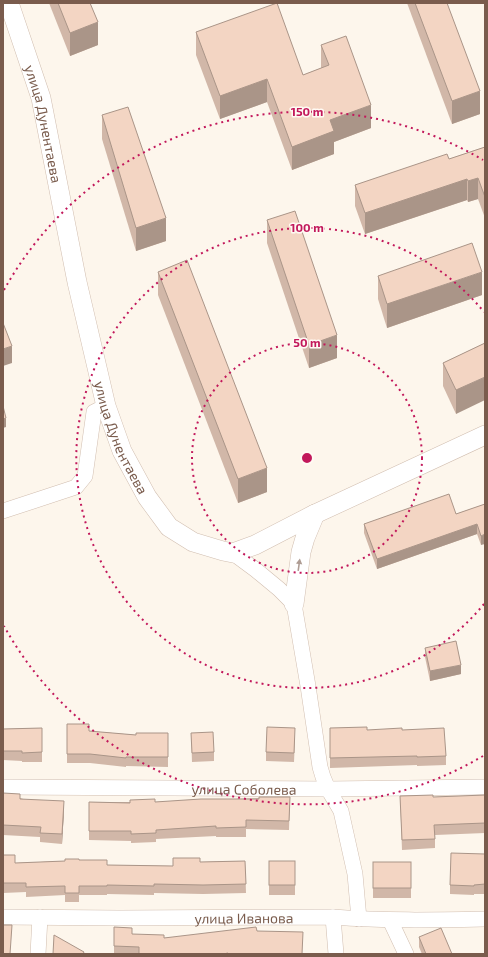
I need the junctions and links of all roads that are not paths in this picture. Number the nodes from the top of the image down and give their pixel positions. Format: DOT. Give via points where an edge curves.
graph roads {
  1 [pos="9,3"];
  2 [pos="106,406"];
  3 [pos="485,435"];
  4 [pos="3,511"];
  5 [pos="315,514"];
  6 [pos="233,553"];
  7 [pos="294,604"];
  8 [pos="3,787"];
  9 [pos="485,787"];
  10 [pos="328,789"];
  11 [pos="3,917"];
  12 [pos="40,917"];
  13 [pos="333,917"];
  14 [pos="359,919"];
  15 [pos="485,919"];
  16 [pos="390,920"];
  17 [pos="38,954"];
  18 [pos="336,954"];
  19 [pos="406,954"];
  1 -- 2 [label="street, улица Дунентаева" via="41,98 77,282"];
  2 -- 4 [label="street" via="94,412 85,476 76,487"];
  2 -- 6 [label="street, улица Дунентаева" via="122,451 147,498 170,527 194,542"];
  3 -- 5 [label="street"];
  5 -- 6 [label="street" via="255,545"];
  7 -- 5 [label="street, one-way" via="301,552"];
  6 -- 7 [label="street"];
  7 -- 10 [label="street" via="320,767"];
  8 -- 10 [label="street, улица Соболева"];
  9 -- 10 [label="street, улица Соболева"];
  10 -- 14 [label="street" via="341,811 355,874"];
  11 -- 12 [label="street, улица Иванова"];
  12 -- 13 [label="street, улица Иванова"];
  12 -- 17 [label="street"];
  13 -- 14 [label="street, улица Иванова"];
  13 -- 18 [label="street"];
  14 -- 16 [label="street, улица Иванова"];
  15 -- 16 [label="street, улица Иванова"];
  16 -- 19 [label="street"];
}
